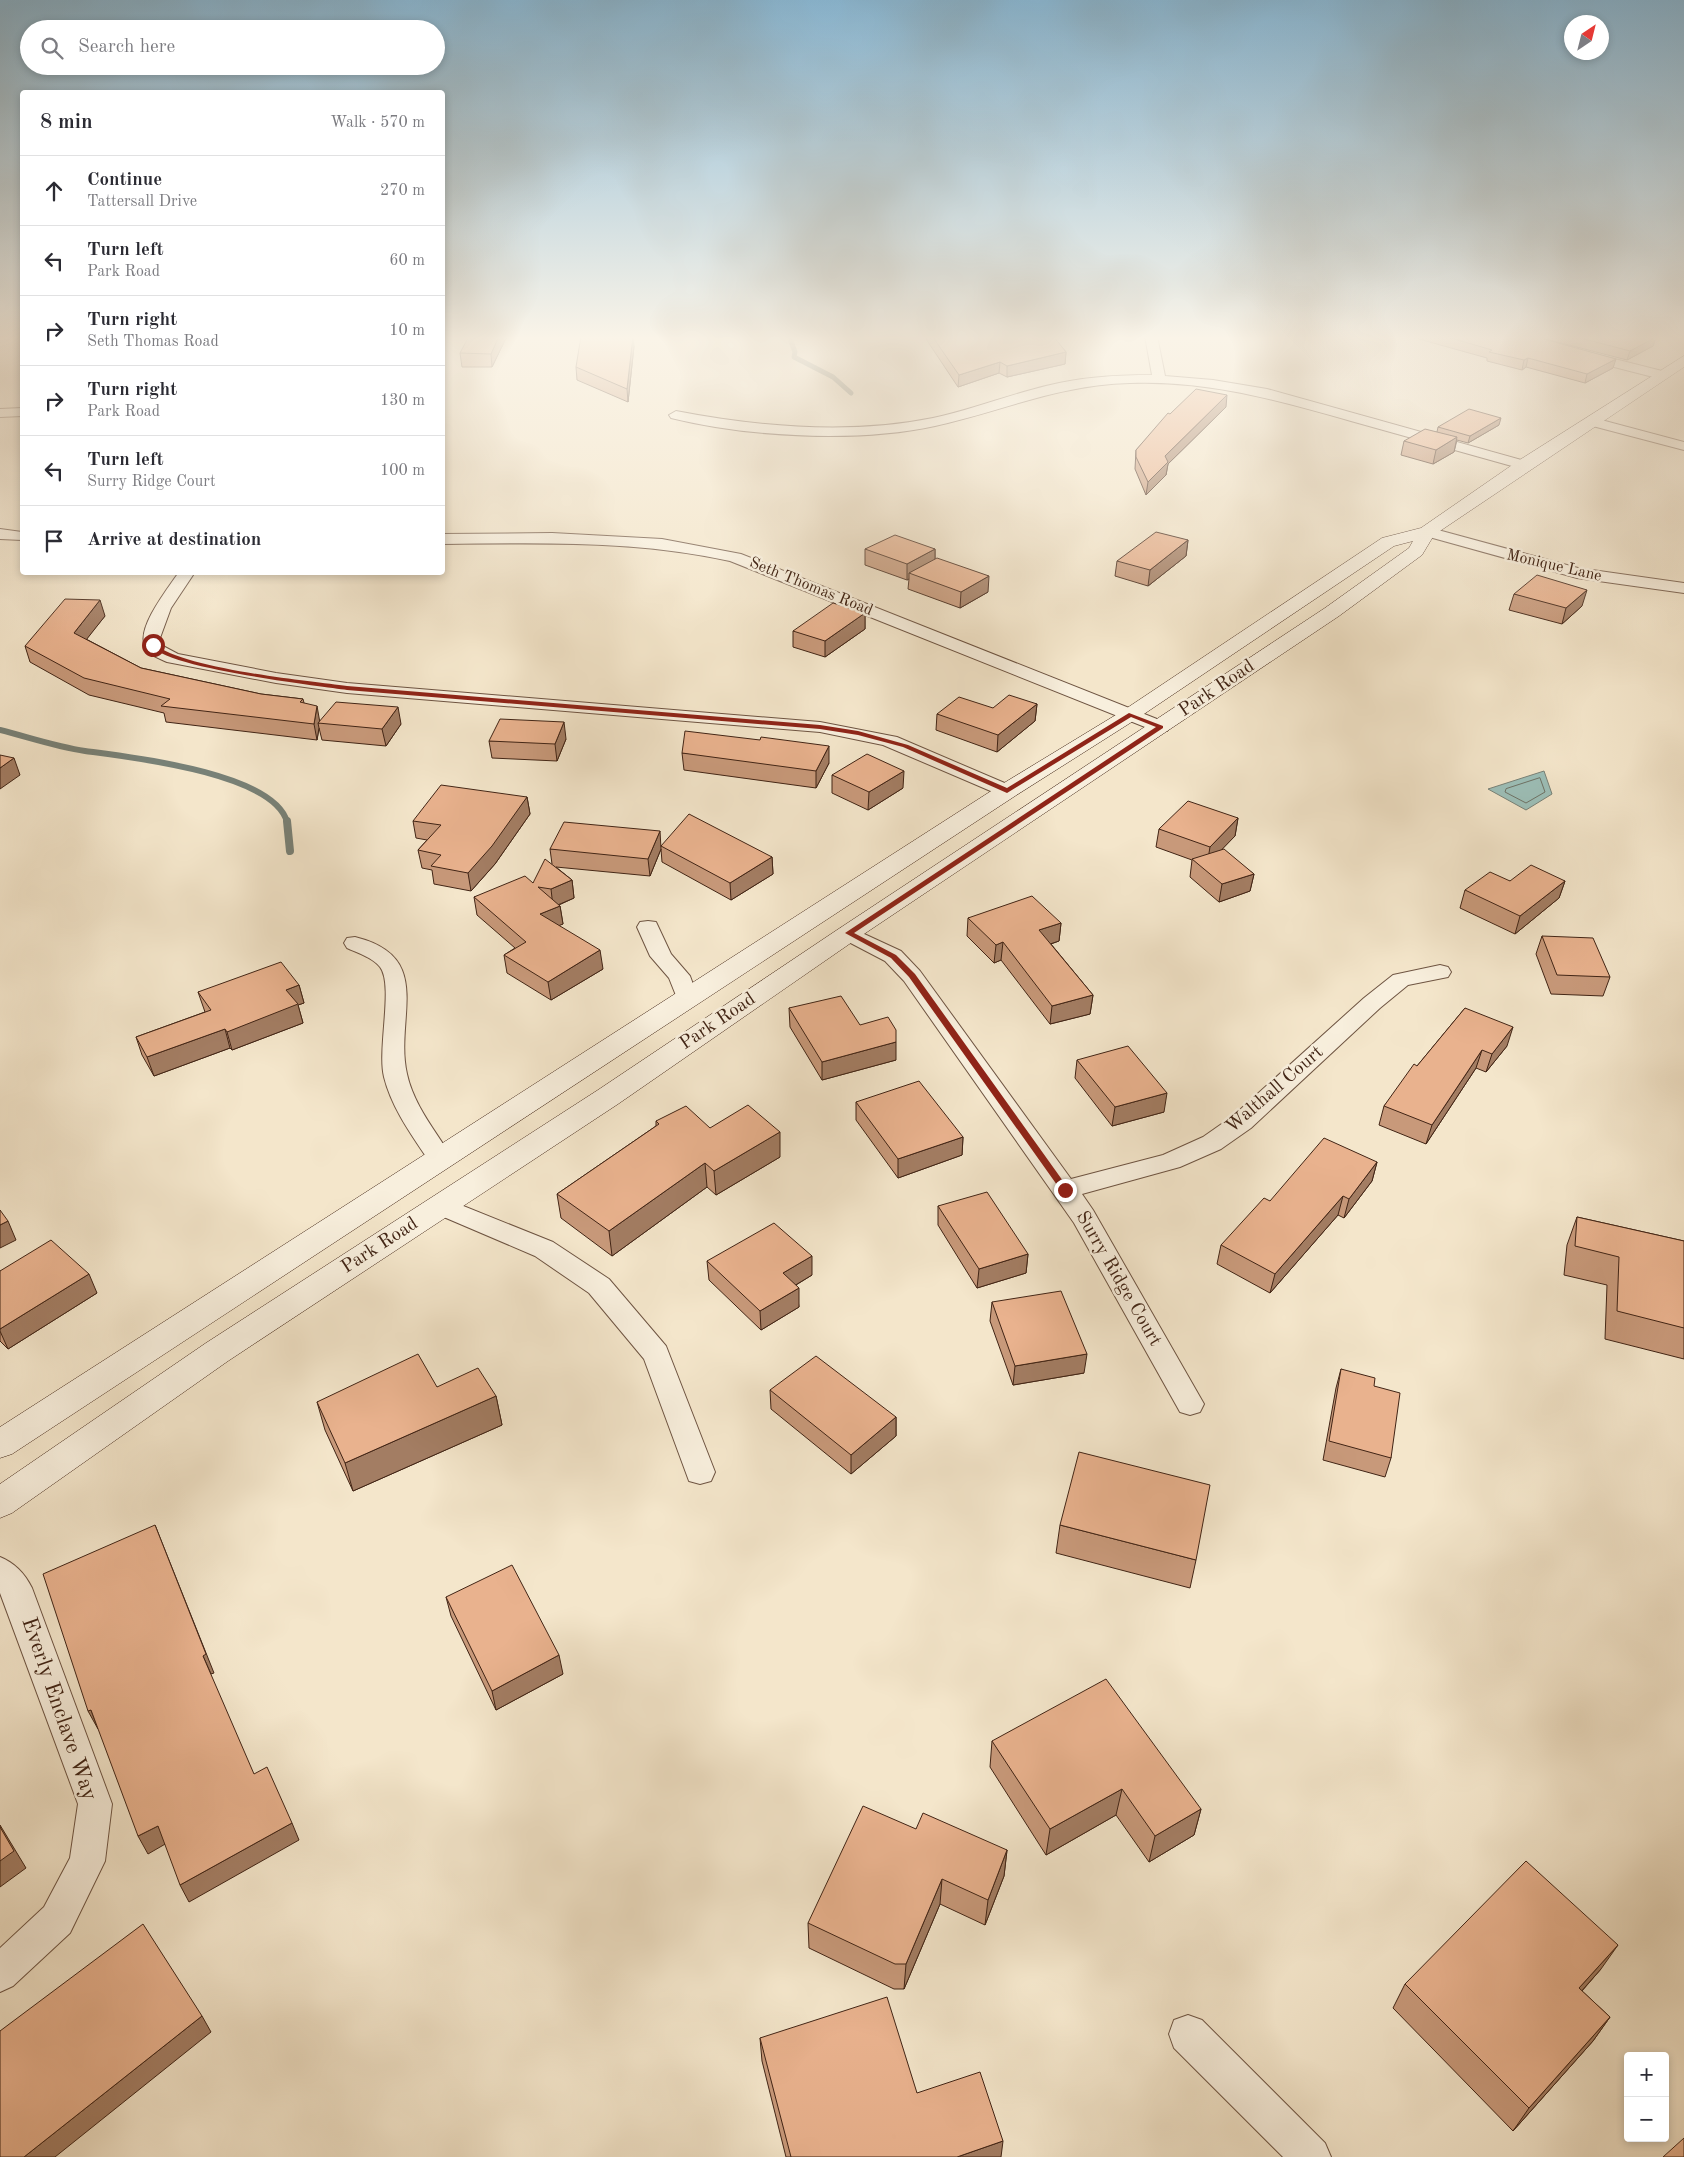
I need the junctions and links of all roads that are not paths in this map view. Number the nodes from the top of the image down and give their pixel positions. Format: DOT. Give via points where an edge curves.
graph roads {
  1 [pos="1423,437"];
  2 [pos="1567,437"];
  3 [pos="1649,437"];
  4 [pos="1684,446"];
  5 [pos="1524,465"];
  6 [pos="1427,532"];
  7 [pos="0,534"];
  8 [pos="20,536"];
  9 [pos="445,539"];
  10 [pos="185,575"];
  11 [pos="1684,588"];
  12 [pos="1131,714"];
  13 [pos="1161,727"];
  14 [pos="1007,791"];
  15 [pos="648,927"];
  16 [pos="849,933"];
  17 [pos="355,943"];
  18 [pos="1440,972"];
  19 [pos="688,998"];
  20 [pos="440,1158"];
  21 [pos="1065,1190"];
  22 [pos="441,1206"];
  23 [pos="1190,1404"];
  24 [pos="1,1442"];
  25 [pos="700,1472"];
  26 [pos="0,1502"];
  27 [pos="0,1571"];
  28 [pos="0,1973"];
  29 [pos="1188,2034"];
  30 [pos="1311,2157"];
  1 -- 5 [label="street"];
  2 -- 5 [label="main road, Park Road"];
  3 -- 4 [label="street"];
  5 -- 6 [label="main road, Park Road"];
  6 -- 11 [label="street, Monique Lane" via="1576,573"];
  6 -- 12 [label="main road, Park Road" via="1388,542"];
  6 -- 13 [label="main road, Park Road" via="1416,551"];
  7 -- 8 [label="street"];
  9 -- 12 [label="street, Seth Thomas Road" via="637,540 704,549 749,562"];
  10 -- 14 [label="street" via="156,621 151,637 153,645 173,658 347,688 849,731 905,746"];
  12 -- 13 [label="street, Seth Thomas Road"];
  12 -- 14 [label="main road, Park Road"];
  13 -- 16 [label="main road, Park Road"];
  14 -- 19 [label="main road, Park Road"];
  15 -- 19 [label="street" via="661,956 679,976"];
  16 -- 21 [label="street, Surry Ridge Court" via="893,956 912,976"];
  16 -- 22 [label="main road, Park Road"];
  17 -- 20 [label="street" via="383,958 392,968 396,984 393,1064 403,1096"];
  18 -- 21 [label="street, Walthall Court" via="1401,980 1242,1122 1212,1143 1171,1161"];
  19 -- 20 [label="main road, Park Road"];
  20 -- 24 [label="main road, Park Road"];
  21 -- 23 [label="street, Surry Ridge Court" via="1112,1264"];
  22 -- 25 [label="street" via="544,1249 599,1286 656,1354"];
  22 -- 26 [label="main road, Park Road" via="217,1352"];
  27 -- 28 [label="street, Everly Enclave Way" via="16,1588 95,1804 87,1861 58,1920"];
  29 -- 30 [label="street"];
}
